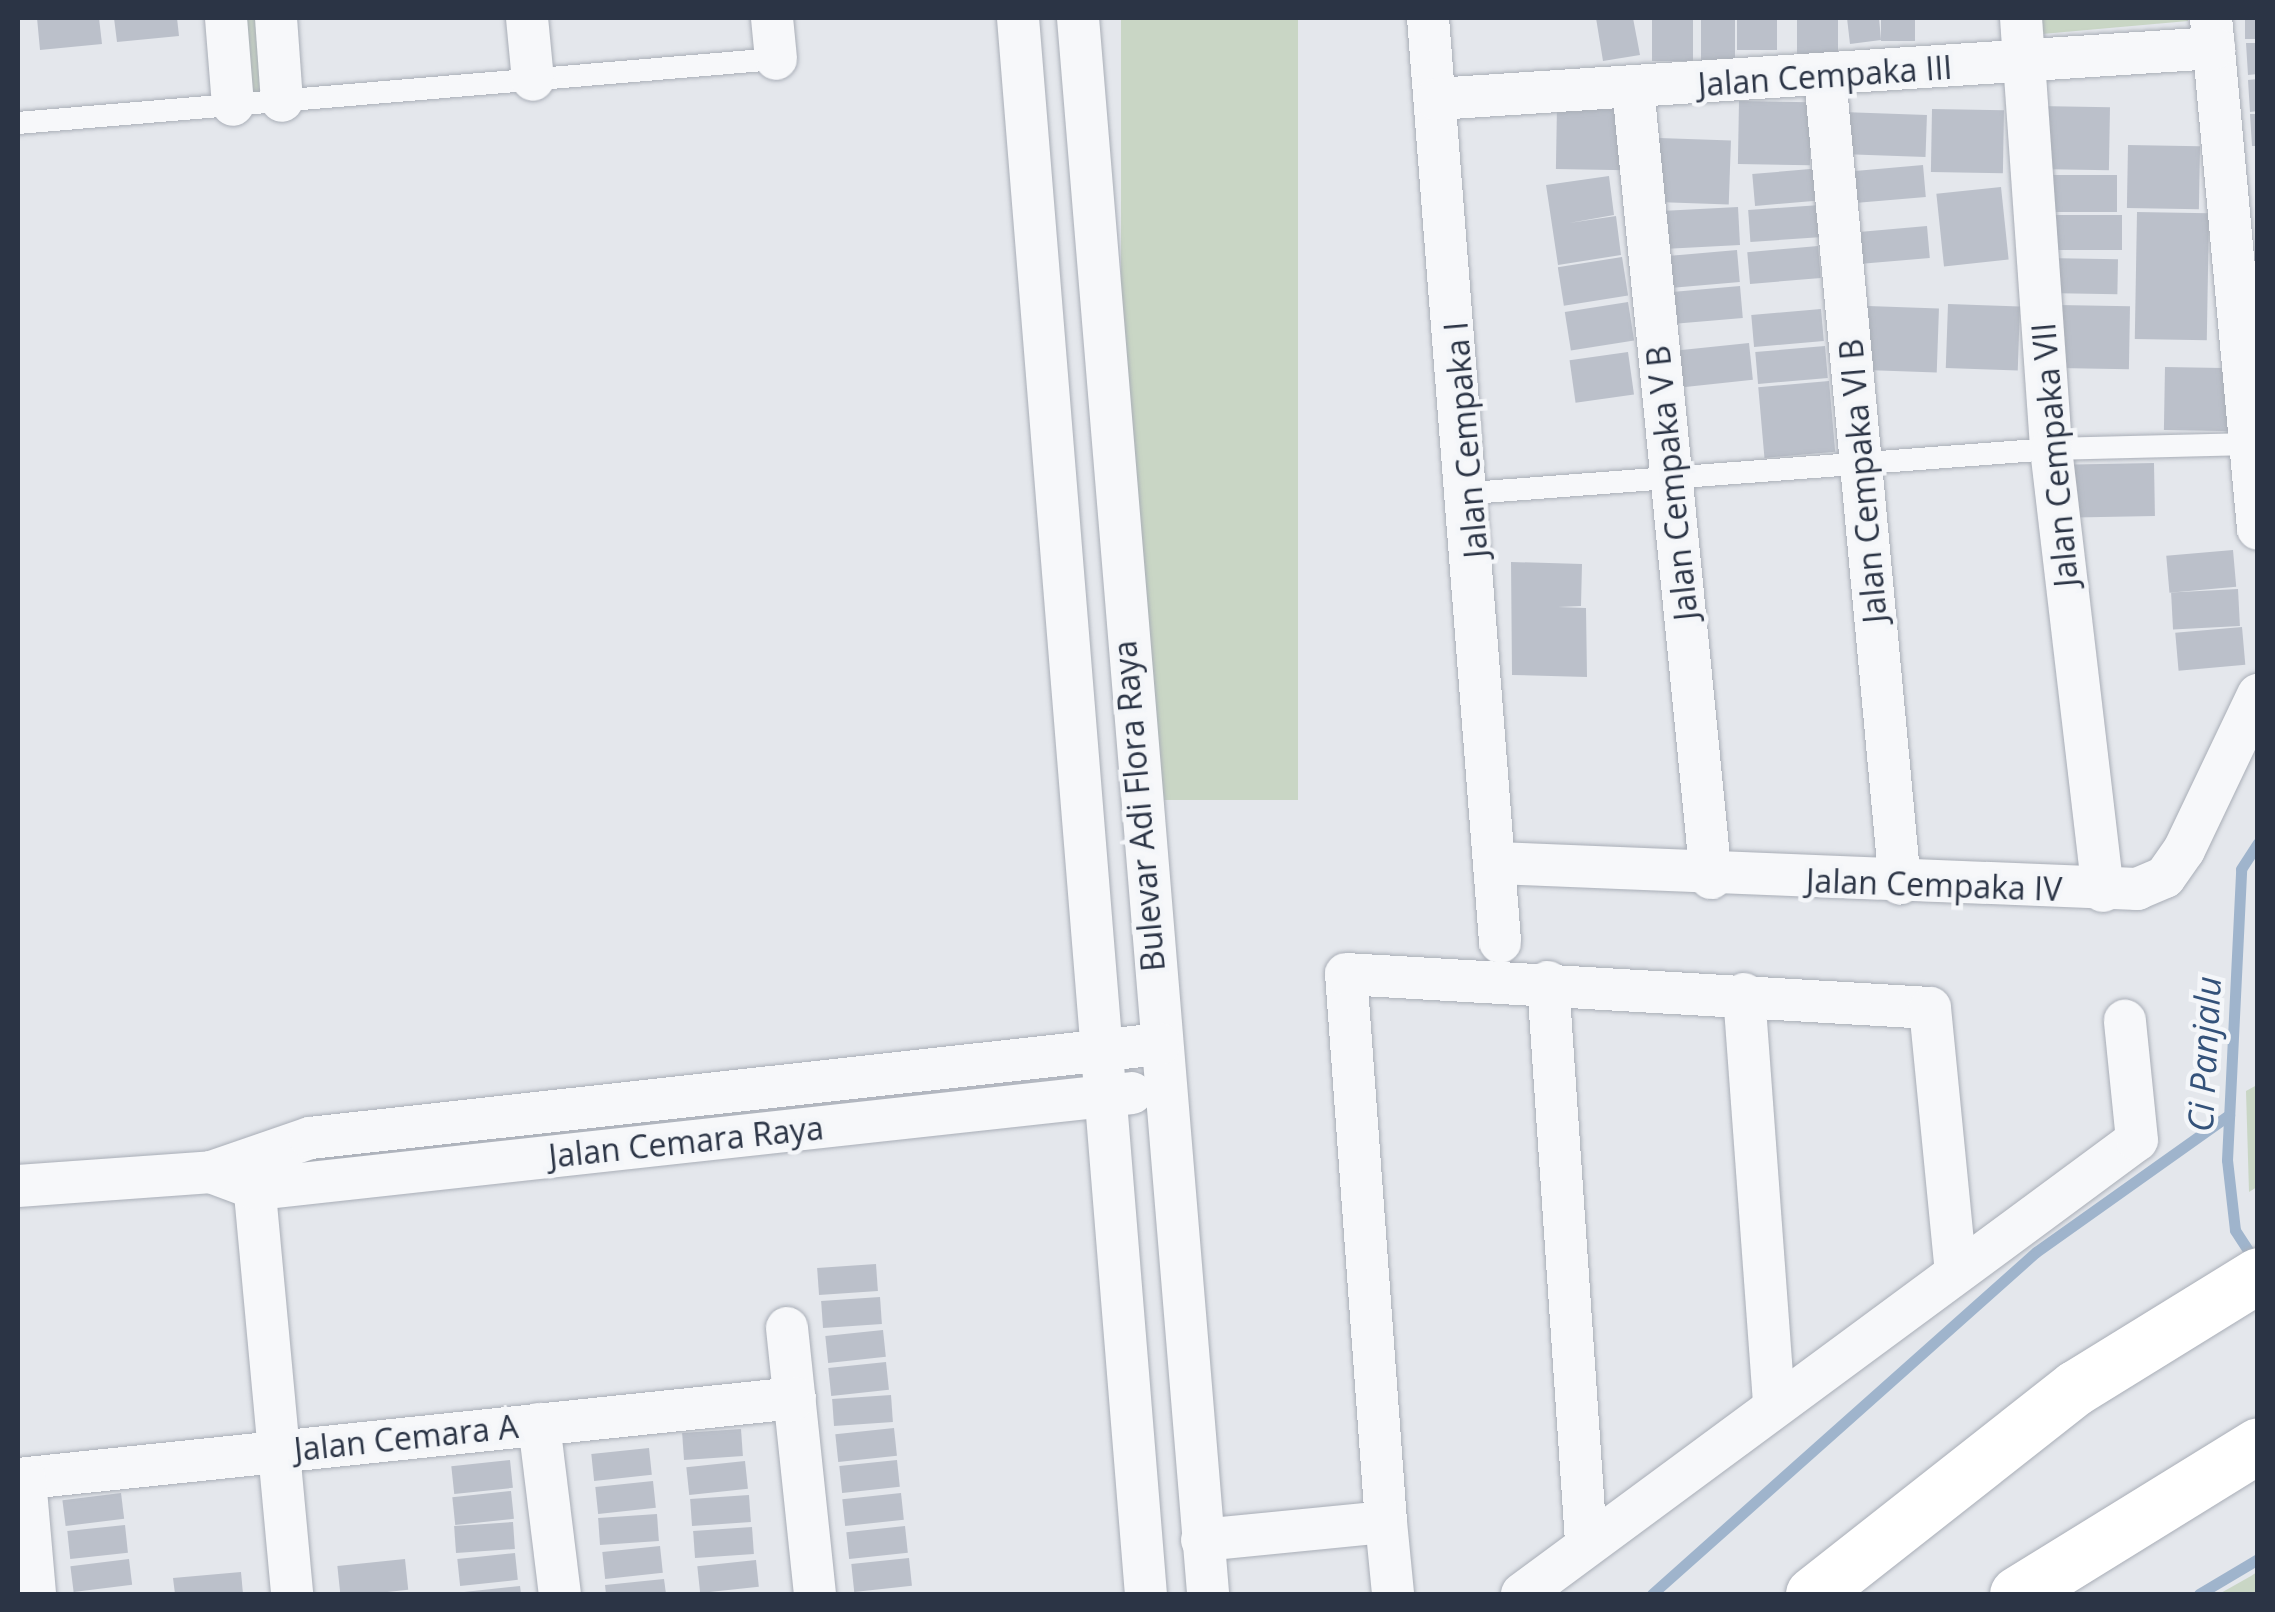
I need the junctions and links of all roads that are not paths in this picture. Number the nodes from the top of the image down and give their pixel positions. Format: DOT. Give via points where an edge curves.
graph roads {
  1 [pos="226,18"];
  2 [pos="276,18"];
  3 [pos="528,18"];
  4 [pos="1018,18"];
  5 [pos="1078,18"];
  6 [pos="1428,18"];
  7 [pos="2021,18"];
  8 [pos="2213,33"];
  9 [pos="774,38"];
  10 [pos="2026,63"];
  11 [pos="1825,78"];
  12 [pos="533,80"];
  13 [pos="1633,88"];
  14 [pos="1436,99"];
  15 [pos="282,101"];
  16 [pos="233,105"];
  17 [pos="18,123"];
  18 [pos="2250,444"];
  19 [pos="2051,449"];
  20 [pos="1862,468"];
  21 [pos="1672,480"];
  22 [pos="1471,493"];
  23 [pos="2258,529"];
  24 [pos="2258,696"];
  25 [pos="1498,863"];
  26 [pos="1711,878"];
  27 [pos="1900,884"];
  28 [pos="2102,891"];
  29 [pos="1500,942"];
  30 [pos="1548,982"];
  31 [pos="1744,994"];
  32 [pos="2125,1020"];
  33 [pos="1160,1044"];
  34 [pos="1097,1053"];
  35 [pos="1164,1090"];
  36 [pos="1103,1096"];
  37 [pos="254,1170"];
  38 [pos="18,1186"];
  39 [pos="1956,1272"];
  40 [pos="2258,1275"];
  41 [pos="787,1328"];
  42 [pos="795,1398"];
  43 [pos="1774,1400"];
  44 [pos="539,1424"];
  45 [pos="2258,1446"];
  46 [pos="281,1452"];
  47 [pos="21,1479"];
  48 [pos="1386,1522"];
  49 [pos="1202,1540"];
  50 [pos="1586,1541"];
  51 [pos="35,1594"];
  52 [pos="292,1594"];
  53 [pos="560,1594"];
  54 [pos="815,1594"];
  55 [pos="1146,1594"];
  56 [pos="1208,1594"];
  57 [pos="1393,1594"];
  58 [pos="1522,1594"];
  59 [pos="1813,1594"];
  60 [pos="2017,1594"];
  1 -- 16 [label="street"];
  2 -- 15 [label="street"];
  3 -- 12 [label="street"];
  4 -- 34 [label="street, Bulevar Adi Flora Raya"];
  5 -- 33 [label="street, Bulevar Adi Flora Raya"];
  6 -- 14 [label="street, Jalan Cempaka I"];
  7 -- 10 [label="street, Jalan Cempaka VII"];
  8 -- 10 [label="street, Jalan Cempaka III"];
  8 -- 18 [label="street"];
  9 -- 12 [label="lane"];
  10 -- 11 [label="street, Jalan Cempaka III"];
  10 -- 19 [label="street, Jalan Cempaka VII"];
  11 -- 13 [label="street, Jalan Cempaka III"];
  11 -- 20 [label="street, Jalan Cempaka VI B"];
  12 -- 15 [label="lane"];
  13 -- 14 [label="street, Jalan Cempaka III"];
  13 -- 21 [label="street, Jalan Cempaka V B"];
  14 -- 22 [label="street, Jalan Cempaka I"];
  15 -- 16 [label="lane"];
  16 -- 17 [label="lane"];
  18 -- 19 [label="lane"];
  18 -- 23 [label="street"];
  19 -- 20 [label="lane"];
  19 -- 28 [label="street, Jalan Cempaka VII"];
  20 -- 21 [label="lane"];
  20 -- 27 [label="street, Jalan Cempaka VI B"];
  21 -- 22 [label="lane"];
  21 -- 26 [label="street, Jalan Cempaka V B"];
  22 -- 25 [label="street, Jalan Cempaka I"];
  24 -- 28 [label="street, Jalan Cempaka IV" via="2165,877"];
  25 -- 26 [label="street, Jalan Cempaka IV"];
  25 -- 29 [label="street, Jalan Cempaka I"];
  26 -- 27 [label="street, Jalan Cempaka IV"];
  27 -- 28 [label="street, Jalan Cempaka IV"];
  30 -- 31 [label="street"];
  30 -- 48 [label="street" via="1346,974"];
  30 -- 50 [label="street"];
  31 -- 39 [label="street" via="1930,1008"];
  31 -- 43 [label="street"];
  32 -- 39 [label="street" via="2137,1140"];
  33 -- 34 [label="street, Jalan Cemara Raya"];
  33 -- 35 [label="street, Bulevar Adi Flora Raya"];
  34 -- 36 [label="street, Bulevar Adi Flora Raya"];
  34 -- 37 [label="street, Jalan Cemara Raya"];
  35 -- 36 [label="street, Jalan Cemara Raya"];
  35 -- 49 [label="street, Bulevar Adi Flora Raya"];
  36 -- 37 [label="street, Jalan Cemara Raya"];
  36 -- 55 [label="street, Bulevar Adi Flora Raya"];
  37 -- 38 [label="street, Jalan Cemara Raya"];
  37 -- 46 [label="street"];
  39 -- 43 [label="street"];
  40 -- 59 [label="highway" via="2076,1388"];
  41 -- 42 [label="street"];
  42 -- 44 [label="street, Jalan Cemara A"];
  42 -- 54 [label="street"];
  43 -- 50 [label="street"];
  44 -- 46 [label="street, Jalan Cemara A"];
  44 -- 53 [label="street"];
  45 -- 60 [label="highway"];
  46 -- 47 [label="street, Jalan Cemara A"];
  46 -- 52 [label="street"];
  47 -- 51 [label="street"];
  48 -- 49 [label="street"];
  48 -- 57 [label="street"];
  49 -- 56 [label="street, Bulevar Adi Flora Raya"];
  50 -- 58 [label="street"];
}
